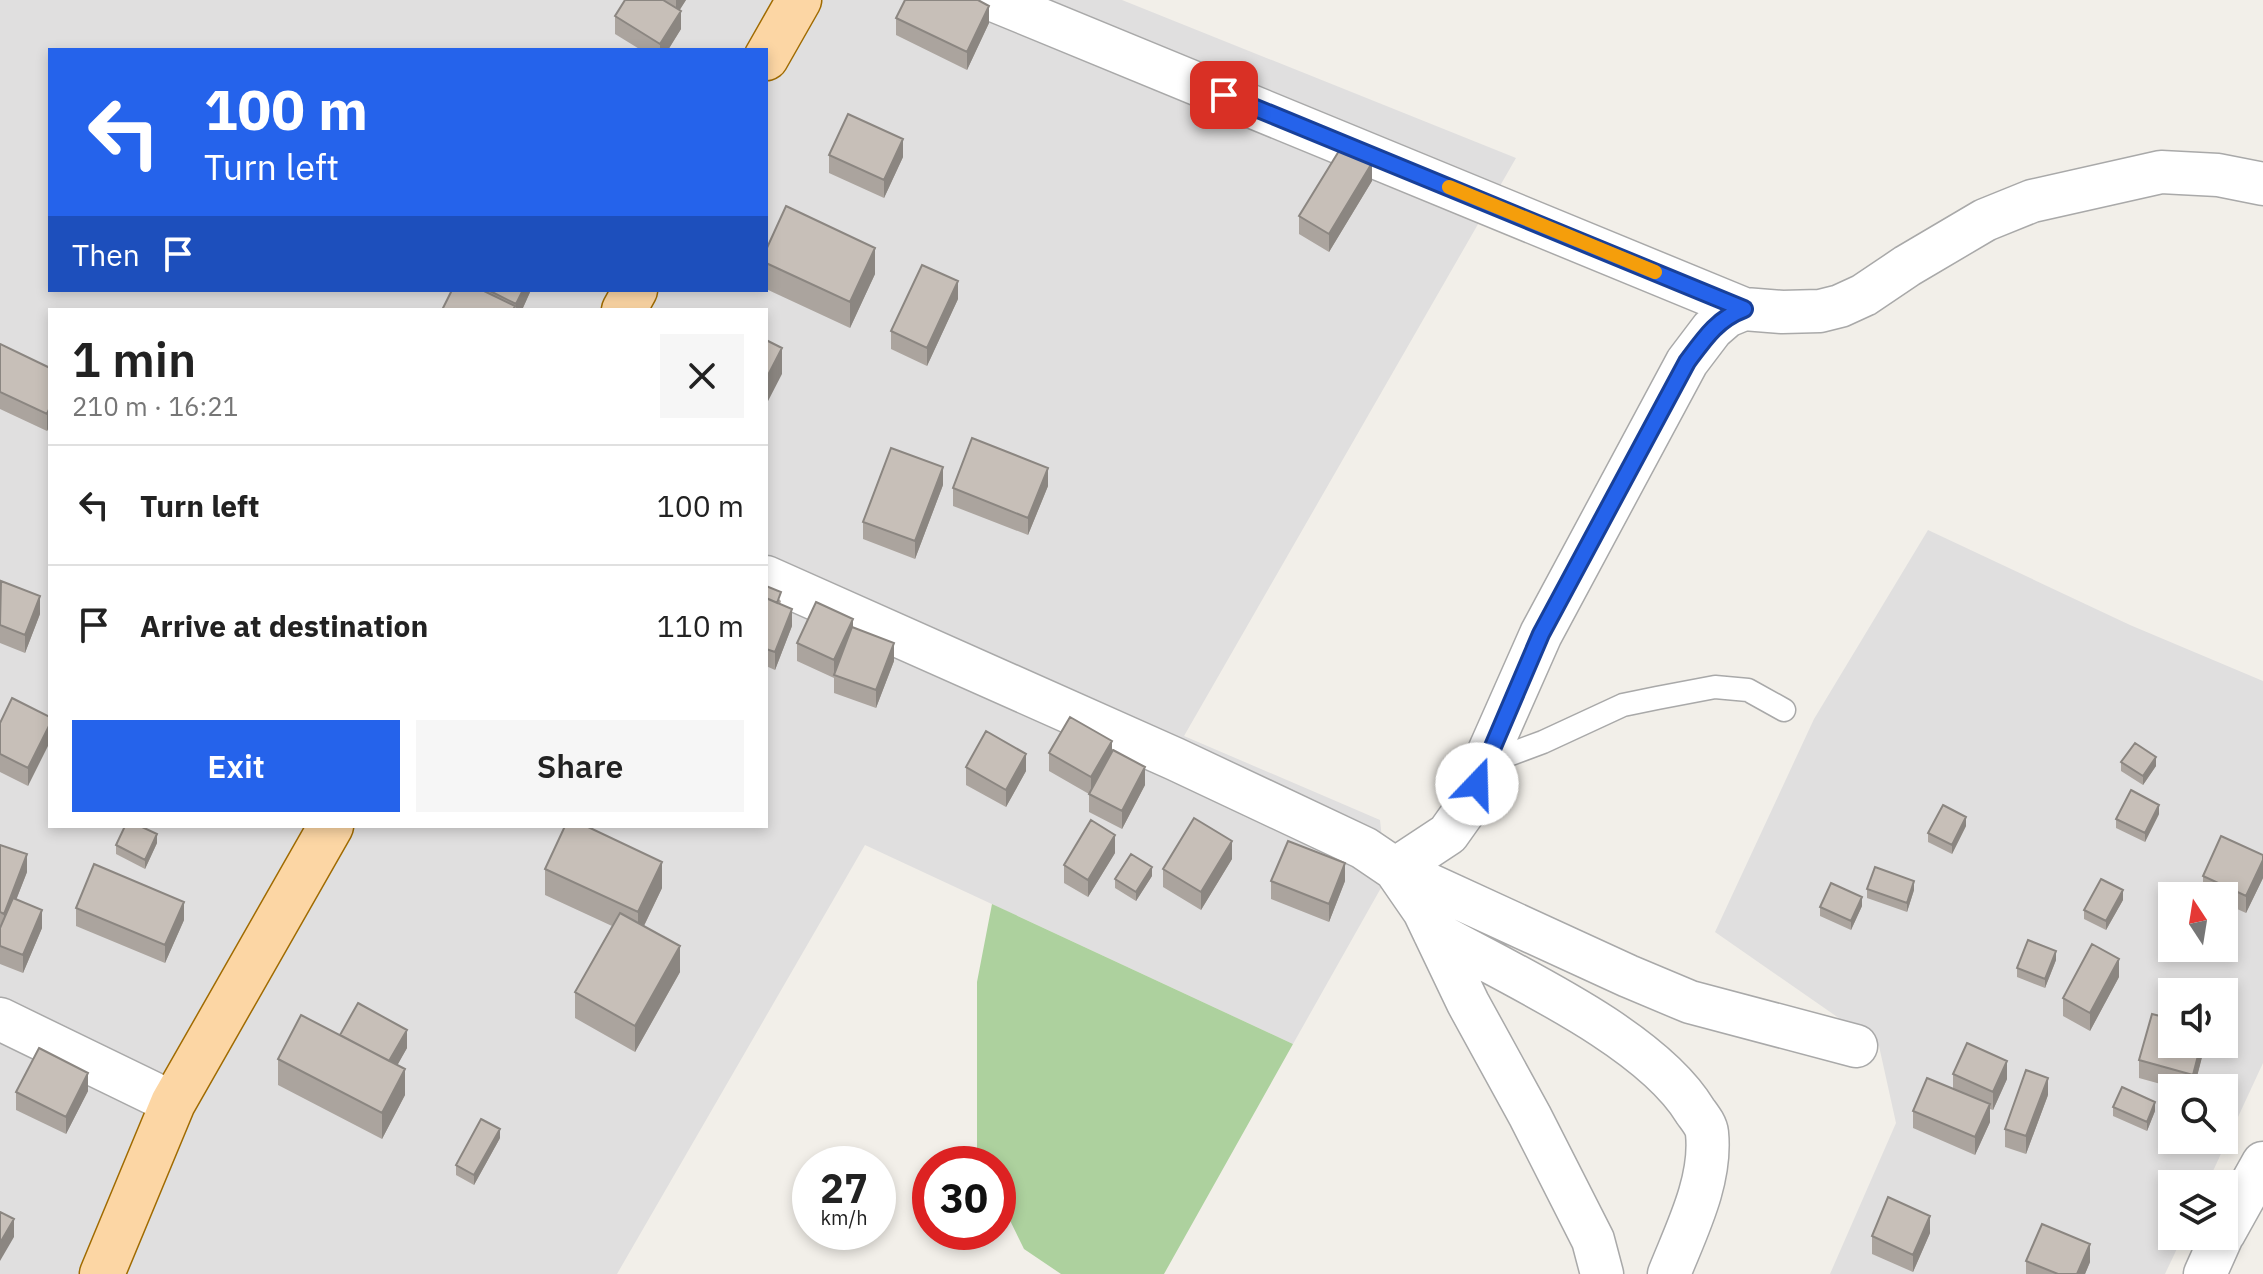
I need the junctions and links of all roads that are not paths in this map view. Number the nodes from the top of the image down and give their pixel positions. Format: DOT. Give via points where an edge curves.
graph roads {
  1 [pos="799,0"];
  2 [pos="993,0"];
  3 [pos="768,54"];
  4 [pos="2263,184"];
  5 [pos="1744,309"];
  6 [pos="768,578"];
  7 [pos="1784,710"];
  8 [pos="1483,765"];
  9 [pos="330,828"];
  10 [pos="1395,869"];
  11 [pos="1434,932"];
  12 [pos="0,1019"];
  13 [pos="1856,1046"];
  14 [pos="173,1103"];
  15 [pos="2263,1163"];
  16 [pos="2238,1208"];
  17 [pos="2216,1250"];
  18 [pos="102,1274"];
  19 [pos="1602,1274"];
  20 [pos="1669,1274"];
  21 [pos="2205,1274"];
  1 -- 3 [label="main road"];
  2 -- 5 [label="street"];
  4 -- 5 [label="street" via="2161,172 2032,201 1985,220 1840,306 1820,311"];
  5 -- 8 [label="street" via="1712,329 1687,362 1541,634"];
  6 -- 10 [label="street" via="1351,841"];
  7 -- 8 [label="lane" via="1748,690 1715,687 1623,705"];
  8 -- 10 [label="street" via="1470,803 1448,834"];
  9 -- 14 [label="main road"];
  10 -- 11 [label="street"];
  10 -- 13 [label="street" via="1690,1002"];
  11 -- 19 [label="street" via="1593,1240"];
  11 -- 20 [label="street" via="1600,1024 1661,1070 1691,1104 1707,1130 1706,1162 1693,1215"];
  12 -- 14 [label="street"];
  14 -- 18 [label="main road"];
  15 -- 16 [label="street"];
  17 -- 21 [label="street"];
}
